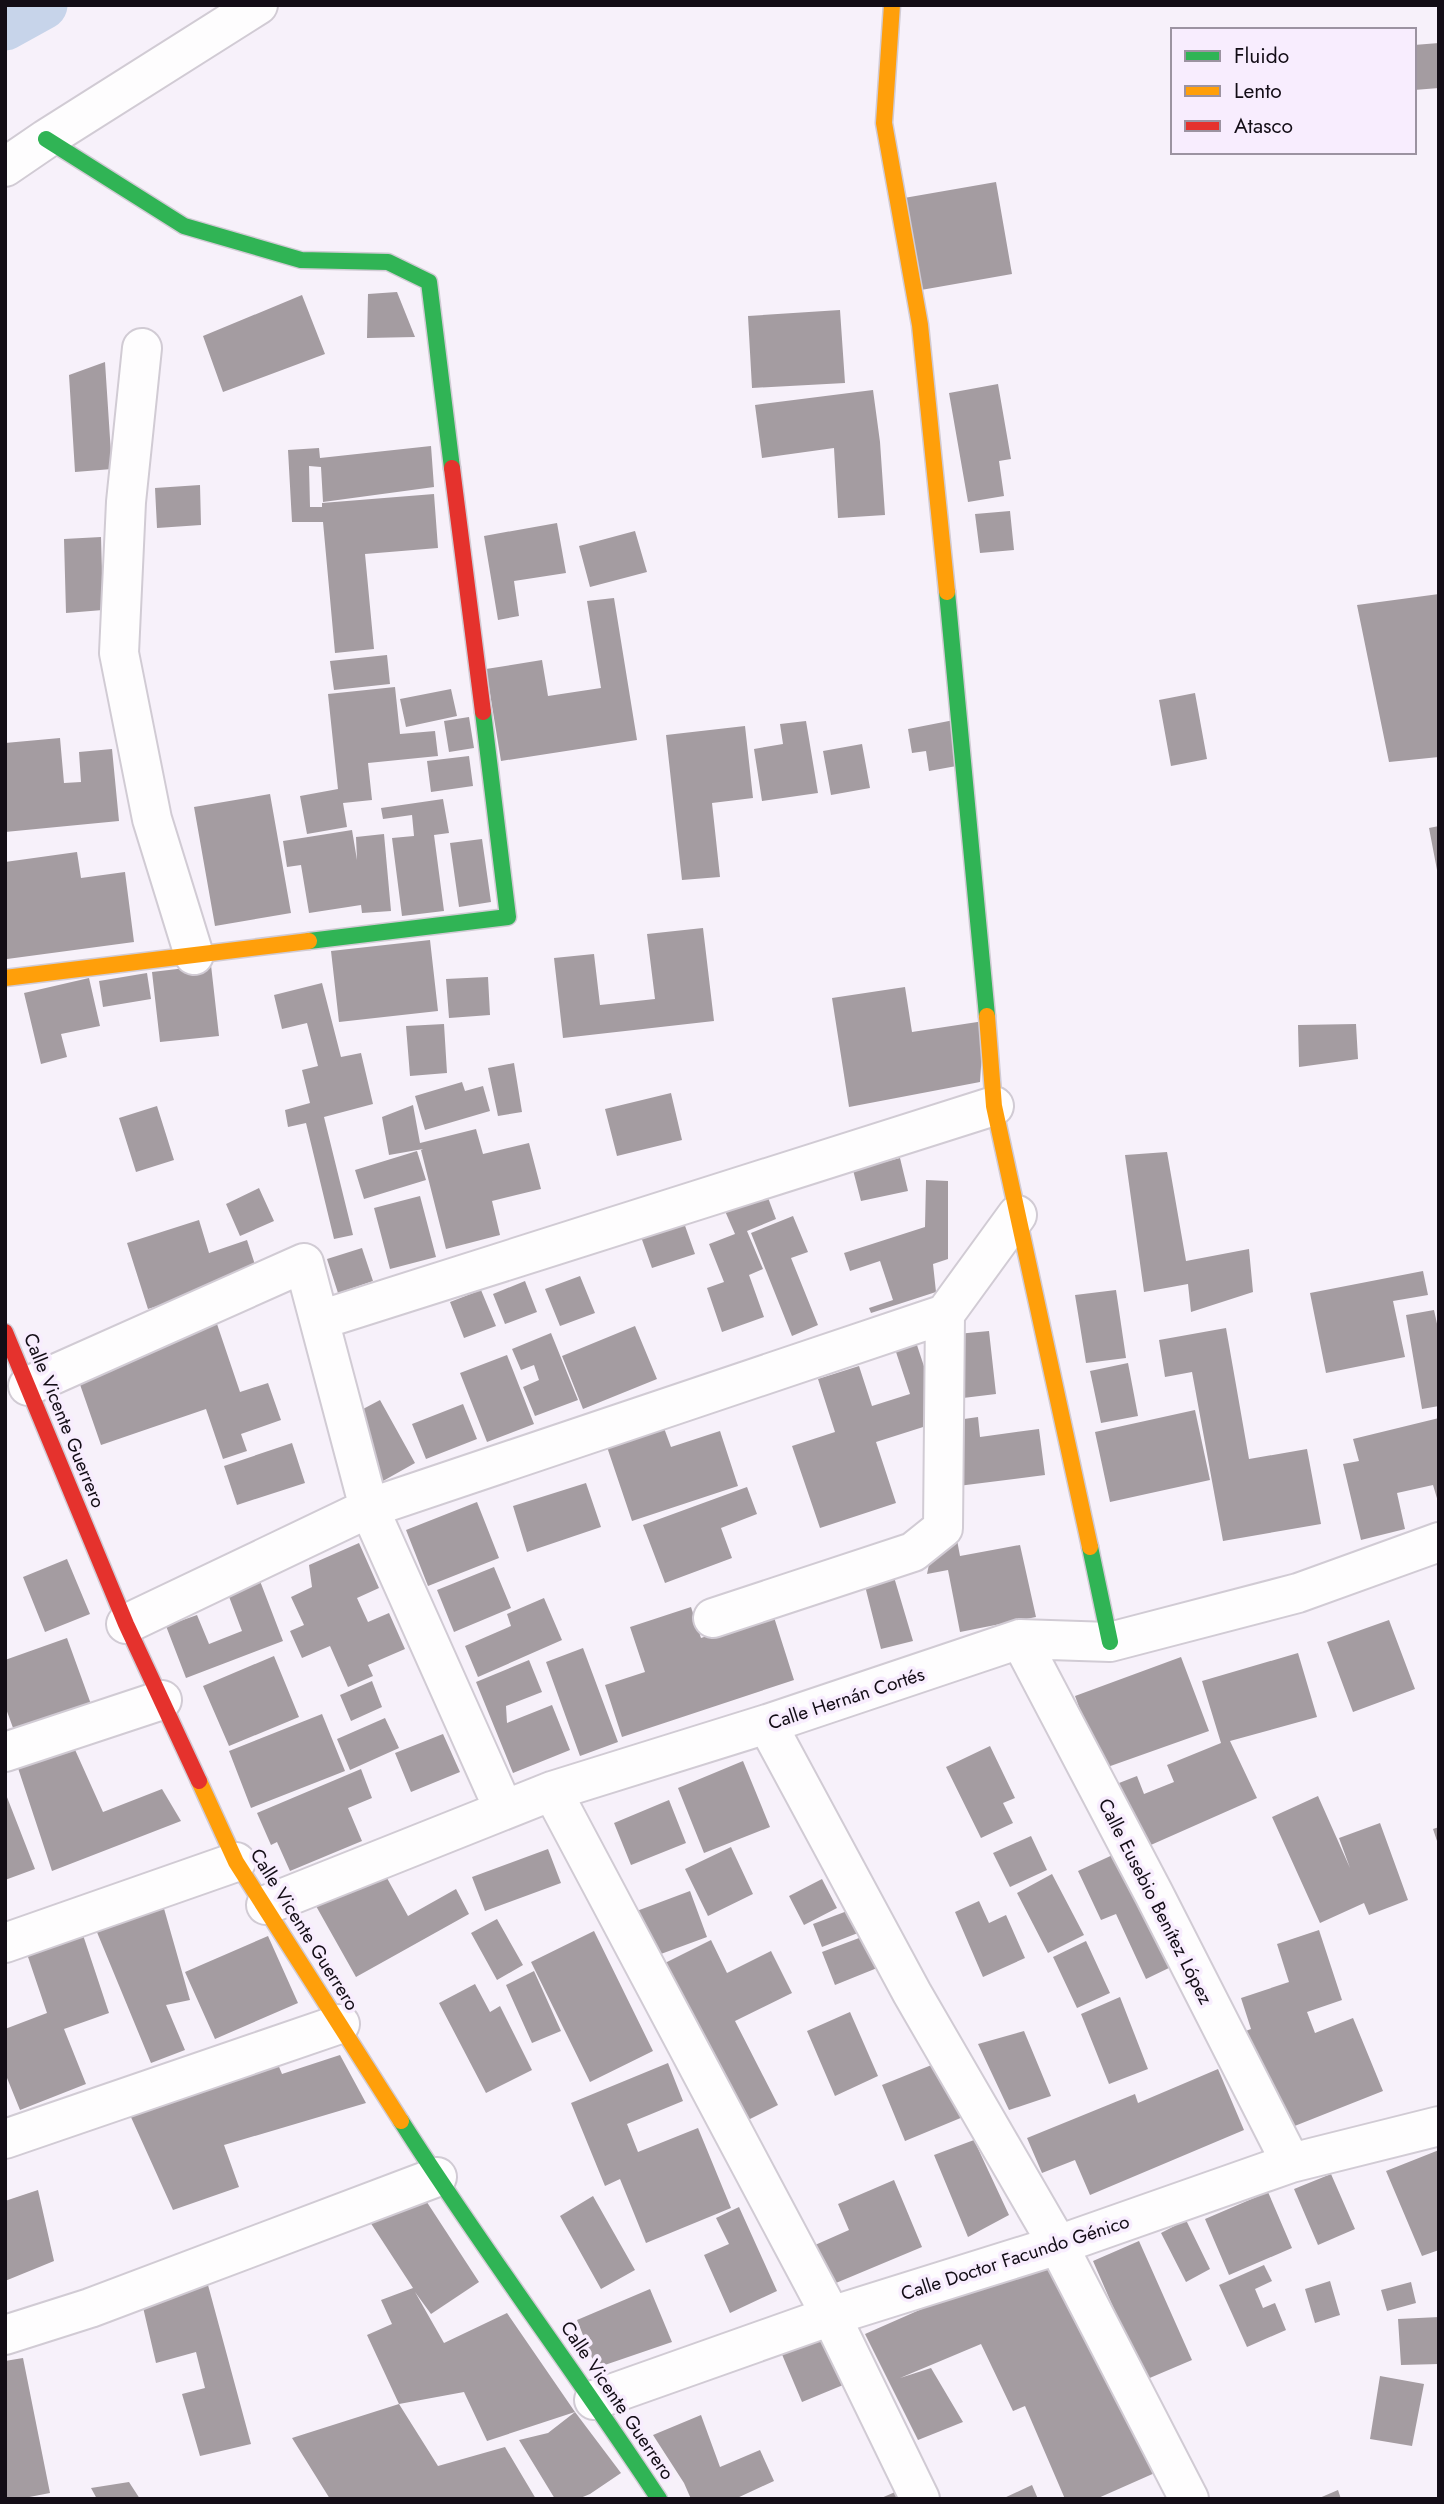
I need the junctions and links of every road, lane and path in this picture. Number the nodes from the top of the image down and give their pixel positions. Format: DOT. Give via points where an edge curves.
graph roads {
  1 [pos="258,5"];
  2 [pos="892,5"];
  3 [pos="46,139"];
  4 [pos="5,167"];
  5 [pos="142,348"];
  6 [pos="194,955"];
  7 [pos="5,978"];
  8 [pos="994,1106"];
  9 [pos="1017,1215"];
  10 [pos="945,1314"];
  11 [pos="320,1320"];
  12 [pos="5,1332"];
  13 [pos="28,1386"];
  14 [pos="369,1508"];
  15 [pos="1439,1542"];
  16 [pos="713,1618"];
  17 [pos="125,1624"];
  18 [pos="1020,1639"];
  19 [pos="1110,1642"];
  20 [pos="162,1700"];
  21 [pos="767,1724"];
  22 [pos="5,1752"];
  23 [pos="552,1791"];
  24 [pos="504,1810"];
  25 [pos="236,1862"];
  26 [pos="266,1905"];
  27 [pos="5,1943"];
  28 [pos="340,2024"];
  29 [pos="1439,2126"];
  30 [pos="5,2139"];
  31 [pos="1291,2163"];
  32 [pos="437,2176"];
  33 [pos="1058,2245"];
  34 [pos="831,2316"];
  35 [pos="5,2335"];
  36 [pos="594,2400"];
  37 [pos="650,2497"];
  38 [pos="919,2499"];
  39 [pos="1189,2499"];
  1 -- 3 [label="street"];
  2 -- 8 [label="street" via="884,123 920,325"];
  3 -- 4 [label="street"];
  3 -- 6 [label="street" via="184,226 301,260 388,262 429,282 508,917"];
  5 -- 6 [label="street" via="126,502 119,653 152,819"];
  6 -- 7 [label="street"];
  8 -- 9 [label="street"];
  8 -- 11 [label="street"];
  9 -- 10 [label="street"];
  9 -- 19 [label="street"];
  10 -- 14 [label="street"];
  10 -- 16 [label="street" via="943,1528 913,1552"];
  11 -- 13 [label="street" via="304,1263"];
  11 -- 14 [label="street"];
  12 -- 13 [label="street, Calle Vicente Guerrero"];
  13 -- 17 [label="street, Calle Vicente Guerrero"];
  14 -- 17 [label="street"];
  14 -- 24 [label="street"];
  15 -- 19 [label="street, Calle Hernán Cortés" via="1298,1593"];
  17 -- 20 [label="street, Calle Vicente Guerrero"];
  18 -- 19 [label="street, Calle Hernán Cortés"];
  18 -- 21 [label="street, Calle Hernán Cortés"];
  18 -- 31 [label="street, Calle Eusebio Benítez López"];
  20 -- 22 [label="street"];
  20 -- 25 [label="street, Calle Vicente Guerrero"];
  21 -- 23 [label="street, Calle Hernán Cortés"];
  21 -- 33 [label="street" via="912,1993"];
  23 -- 24 [label="street, Calle Hernán Cortés"];
  23 -- 34 [label="street"];
  24 -- 26 [label="street, Calle Hernán Cortés"];
  25 -- 26 [label="street, Calle Vicente Guerrero"];
  25 -- 27 [label="street"];
  26 -- 28 [label="street, Calle Vicente Guerrero"];
  28 -- 30 [label="street"];
  28 -- 32 [label="street, Calle Vicente Guerrero"];
  29 -- 31 [label="street, Calle Doctor Facundo Génico"];
  31 -- 33 [label="street, Calle Doctor Facundo Génico"];
  32 -- 35 [label="street" via="90,2308"];
  32 -- 36 [label="street, Calle Vicente Guerrero"];
  33 -- 34 [label="street, Calle Doctor Facundo Génico"];
  33 -- 39 [label="street"];
  34 -- 36 [label="street, Calle Doctor Facundo Génico"];
  34 -- 38 [label="street"];
  36 -- 37 [label="street, Calle Vicente Guerrero"];
}
